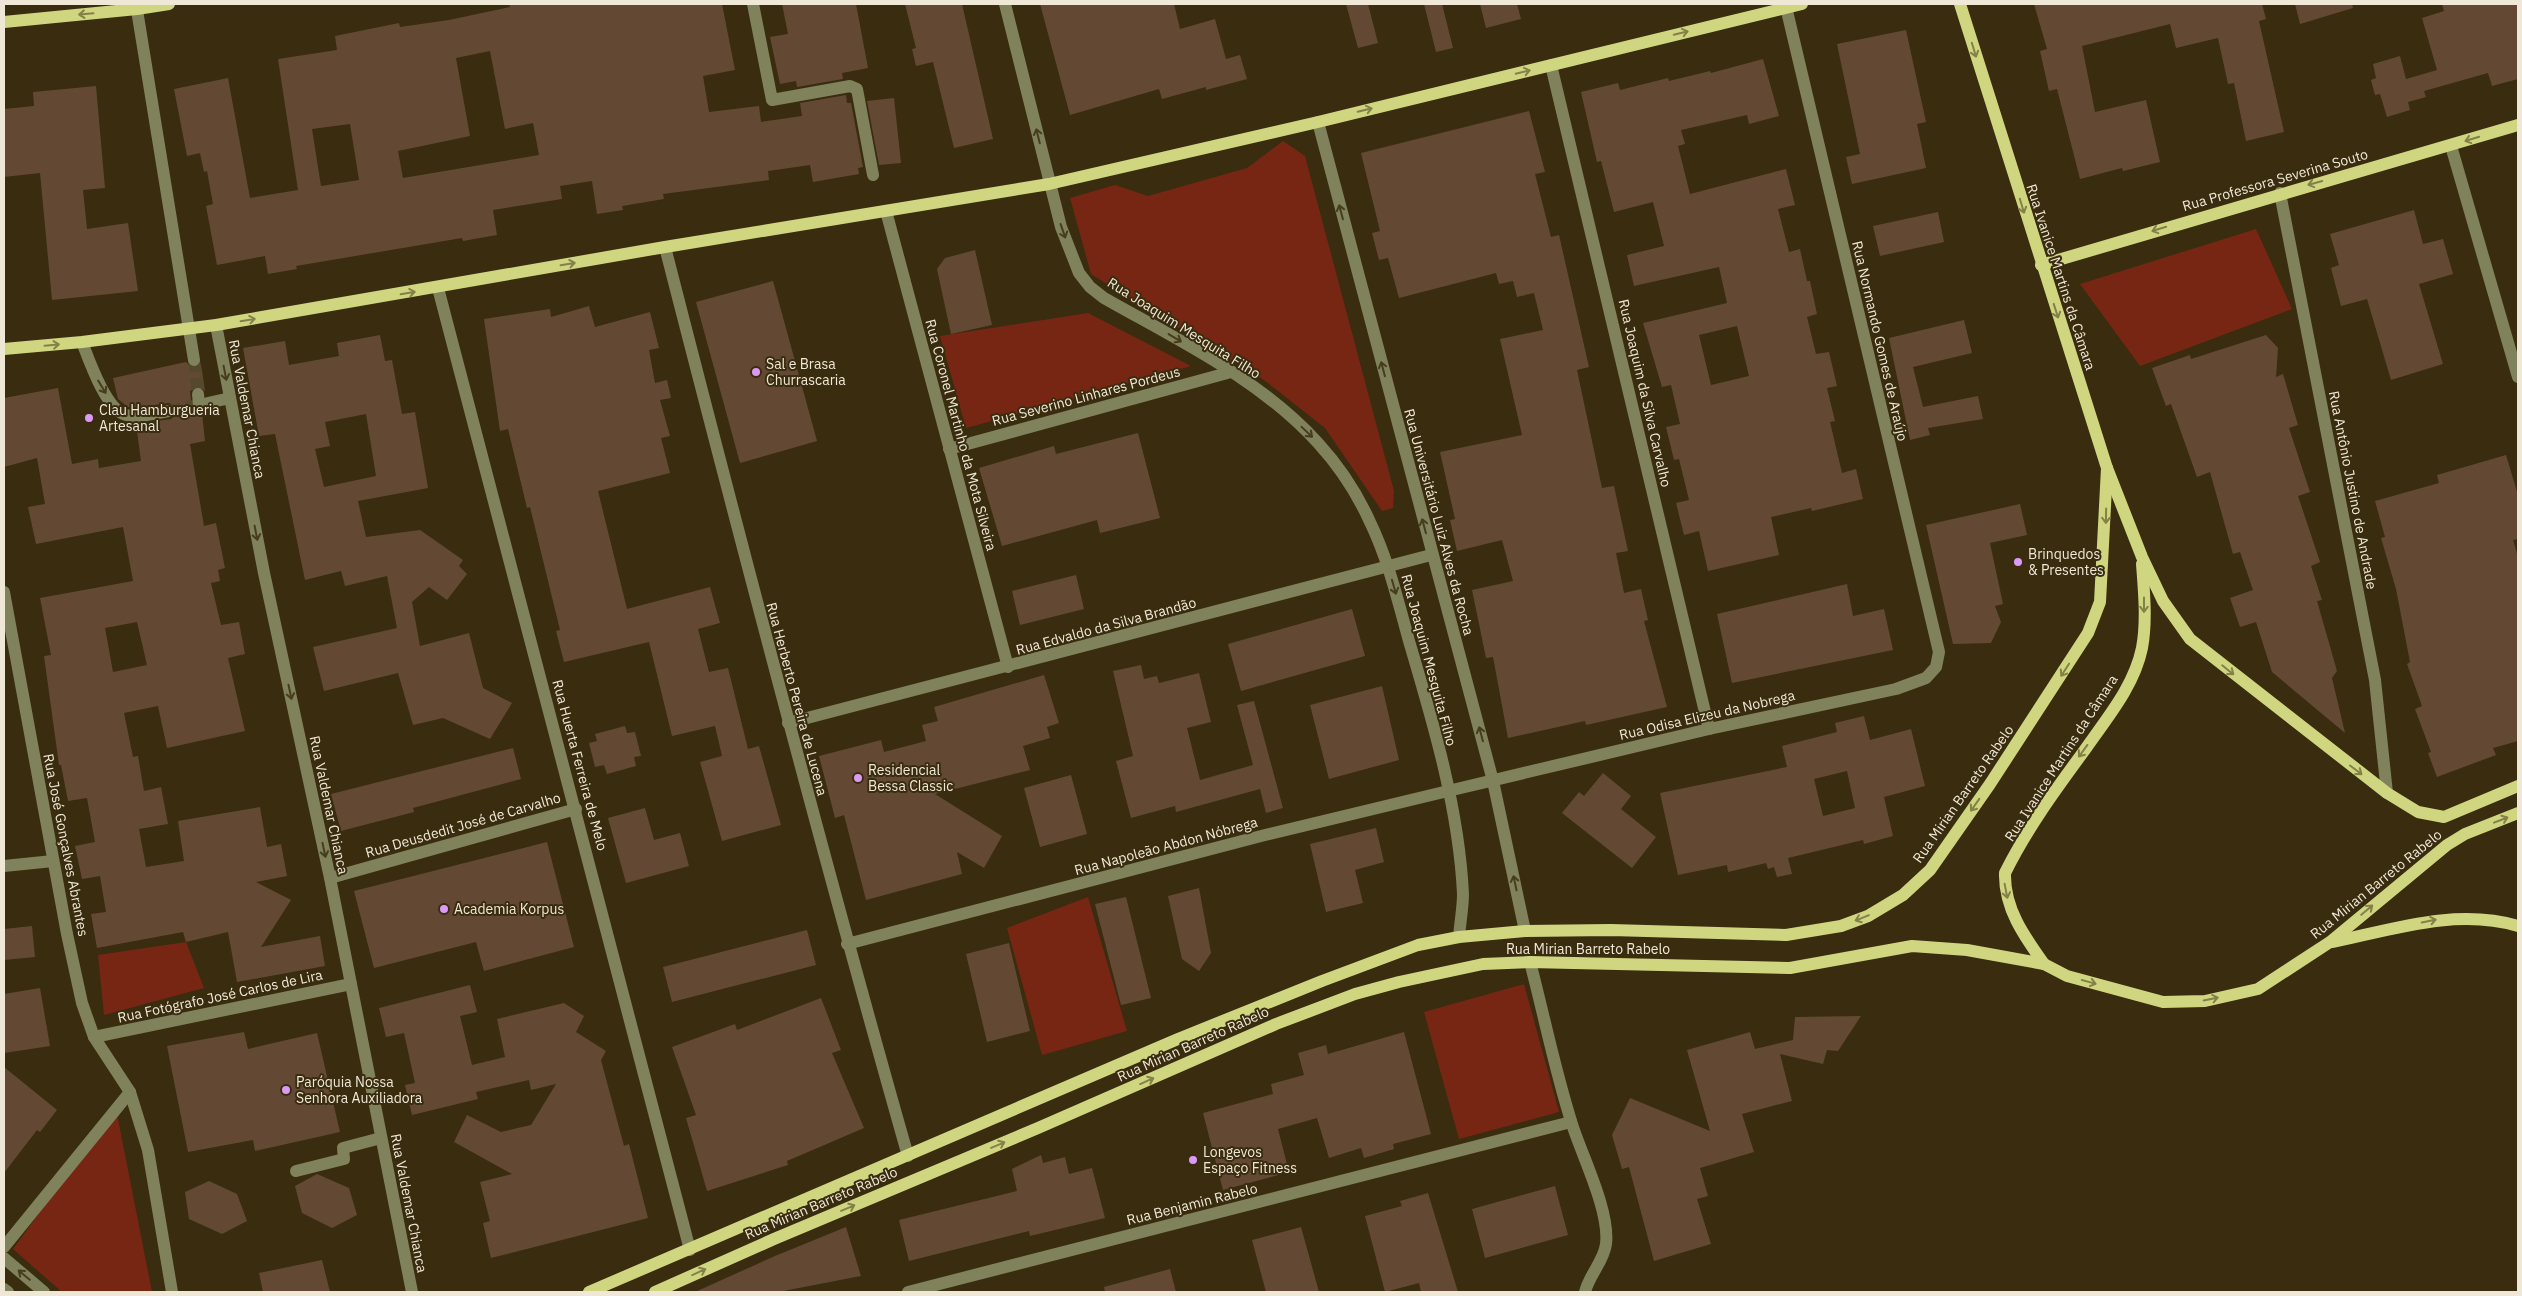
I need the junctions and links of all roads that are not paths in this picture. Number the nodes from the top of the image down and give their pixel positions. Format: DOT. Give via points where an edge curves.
graph roads {
  1 [pos="169,4"];
  2 [pos="753,4"];
  3 [pos="1005,4"];
  4 [pos="1802,4"];
  5 [pos="1960,4"];
  6 [pos="136,7"];
  7 [pos="1786,8"];
  8 [pos="4,22"];
  9 [pos="1551,65"];
  10 [pos="1318,122"];
  11 [pos="2518,125"];
  12 [pos="2451,146"];
  13 [pos="873,175"];
  14 [pos="1049,184"];
  15 [pos="2280,193"];
  16 [pos="886,211"];
  17 [pos="664,247"];
  18 [pos="2041,265"];
  19 [pos="438,288"];
  20 [pos="216,325"];
  21 [pos="189,327"];
  22 [pos="82,342"];
  23 [pos="4,349"];
  24 [pos="194,360"];
  25 [pos="1231,372"];
  26 [pos="2518,377"];
  27 [pos="230,398"];
  28 [pos="199,399"];
  29 [pos="169,411"];
  30 [pos="949,449"];
  31 [pos="2106,468"];
  32 [pos="1431,554"];
  33 [pos="2142,557"];
  34 [pos="1388,567"];
  35 [pos="4,592"];
  36 [pos="8,636"];
  37 [pos="2190,639"];
  38 [pos="1008,667"];
  39 [pos="1926,678"];
  40 [pos="788,723"];
  41 [pos="1709,729"];
  42 [pos="1494,781"];
  43 [pos="2518,786"];
  44 [pos="1448,791"];
  45 [pos="2387,793"];
  46 [pos="576,808"];
  47 [pos="2518,813"];
  48 [pos="53,861"];
  49 [pos="4,866"];
  50 [pos="330,878"];
  51 [pos="2518,926"];
  52 [pos="1525,930"];
  53 [pos="1459,937"];
  54 [pos="2330,942"];
  55 [pos="847,944"];
  56 [pos="1530,962"];
  57 [pos="2044,964"];
  58 [pos="351,984"];
  59 [pos="94,1037"];
  60 [pos="130,1092"];
  61 [pos="1572,1122"];
  62 [pos="381,1138"];
  63 [pos="908,1156"];
  64 [pos="296,1171"];
  65 [pos="4,1247"];
  66 [pos="690,1250"];
  67 [pos="4,1258"];
  68 [pos="4,1289"];
  69 [pos="8,1292"];
  70 [pos="44,1292"];
  71 [pos="172,1292"];
  72 [pos="412,1292"];
  73 [pos="589,1292"];
  74 [pos="655,1292"];
  75 [pos="908,1292"];
  76 [pos="1585,1292"];
  1 -- 6 [label="main road"];
  2 -- 13 [label="street" via="772,100 850,86 857,89"];
  14 -- 3 [label="street, Rua Joaquim Mesquita Filho, one-way"];
  4 -- 7 [label="main road"];
  5 -- 18 [label="main road, Rua Ivanice Martins da Câmara, one-way"];
  6 -- 8 [label="main road, one-way"];
  6 -- 21 [label="street"];
  9 -- 7 [label="main road, one-way"];
  7 -- 39 [label="street, Rua Normando Gomes de Araújo" via="1938,652 1936,667"];
  10 -- 9 [label="main road, one-way"];
  9 -- 41 [label="street, Rua Joaquim da Silva Carvalho"];
  10 -- 14 [label="main road"];
  32 -- 10 [label="street, Rua Universitário Luiz Alves da Rocha, one-way"];
  11 -- 12 [label="main road, Rua Professora Severina Souto, one-way"];
  12 -- 15 [label="main road, Rua Professora Severina Souto, one-way"];
  12 -- 26 [label="street"];
  14 -- 16 [label="main road"];
  14 -- 25 [label="street, Rua Joaquim Mesquita Filho, one-way" via="1070,252 1079,273 1090,286 1104,298"];
  15 -- 18 [label="main road, Rua Professora Severina Souto, one-way"];
  15 -- 45 [label="street, Rua Antônio Justino de Andrade" via="2375,680"];
  16 -- 17 [label="main road"];
  16 -- 30 [label="street, Rua Coronel Martinho da Mota Silveira"];
  19 -- 17 [label="main road, one-way"];
  17 -- 40 [label="street, Rua Herberto Pereira de Lucena"];
  18 -- 31 [label="main road, Rua Ivanice Martins da Câmara, one-way"];
  20 -- 19 [label="main road, one-way"];
  19 -- 46 [label="street, Rua Huerta Ferreira de Melo"];
  20 -- 21 [label="main road"];
  20 -- 27 [label="street, Rua Valdemar Chianca, one-way"];
  21 -- 22 [label="main road"];
  21 -- 24 [label="street"];
  23 -- 22 [label="main road, one-way"];
  22 -- 29 [label="street, one-way" via="96,377 117,410 125,415"];
  25 -- 30 [label="street, Rua Severino Linhares Pordeus"];
  25 -- 34 [label="street, Rua Joaquim Mesquita Filho, one-way" via="1269,398 1336,464 1370,522"];
  27 -- 28 [label="street"];
  27 -- 50 [label="street, Rua Valdemar Chianca, one-way"];
  30 -- 38 [label="street, Rua Coronel Martinho da Mota Silveira"];
  31 -- 33 [label="main road, Rua Ivanice Martins da Câmara"];
  31 -- 52 [label="main road, Rua Mirian Barreto Rabelo, one-way" via="2106,525 2100,602 2088,633 1944,851 1930,870 1903,895 1868,916 1841,926 1786,935"];
  32 -- 34 [label="street, Rua Edvaldo da Silva Brandão"];
  42 -- 32 [label="street, Rua Universitário Luiz Alves da Rocha, one-way"];
  33 -- 37 [label="main road, Rua Ivanice Martins da Câmara" via="2163,601"];
  33 -- 57 [label="main road, Rua Ivanice Martins da Câmara, one-way" via="2145,606 2142,648 2131,680 2060,783 2005,873 2011,910 2023,935"];
  34 -- 38 [label="street, Rua Edvaldo da Silva Brandão"];
  34 -- 44 [label="street, Rua Joaquim Mesquita Filho, one-way"];
  35 -- 36 [label="street, Rua José Gonçalves Abrantes"];
  36 -- 48 [label="street, Rua José Gonçalves Abrantes"];
  37 -- 45 [label="main road, Rua Mirian Barreto Rabelo, one-way"];
  38 -- 40 [label="street, Rua Edvaldo da Silva Brandão"];
  39 -- 41 [label="street, Rua Odisa Elizeu da Nobrega" via="1896,689"];
  40 -- 55 [label="street, Rua Herberto Pereira de Lucena"];
  41 -- 42 [label="street, Rua Odisa Elizeu da Nobrega"];
  42 -- 44 [label="street, Rua Napoleão Abdon Nóbrega"];
  52 -- 42 [label="street, Rua Universitário Luiz Alves da Rocha, one-way"];
  43 -- 45 [label="main road, Rua Mirian Barreto Rabelo" via="2444,817 2418,812"];
  44 -- 53 [label="street, Rua Joaquim Mesquita Filho" via="1463,896"];
  44 -- 55 [label="street, Rua Napoleão Abdon Nóbrega" via="1265,835"];
  46 -- 50 [label="street, Rua Deusdedit José de Carvalho"];
  46 -- 66 [label="street, Rua Huerta Ferreira de Melo"];
  54 -- 47 [label="main road, Rua Mirian Barreto Rabelo, one-way" via="2447,845 2465,834"];
  48 -- 49 [label="street"];
  48 -- 59 [label="street, Rua José Gonçalves Abrantes" via="82,1003"];
  50 -- 58 [label="street, Rua Valdemar Chianca"];
  54 -- 51 [label="main road, one-way" via="2443,919 2495,919"];
  52 -- 53 [label="main road, Rua Mirian Barreto Rabelo"];
  53 -- 63 [label="main road, Rua Mirian Barreto Rabelo" via="1418,945 1322,980"];
  57 -- 54 [label="main road, Rua Mirian Barreto Rabelo, one-way" via="2068,976 2162,1002 2205,1001 2258,989"];
  55 -- 63 [label="street, Rua Herberto Pereira de Lucena"];
  56 -- 57 [label="main road, Rua Mirian Barreto Rabelo" via="1790,968 1912,946 1967,950"];
  56 -- 61 [label="street"];
  74 -- 56 [label="main road, Rua Mirian Barreto Rabelo, one-way" via="1276,1024 1355,994 1438,972 1483,964"];
  58 -- 59 [label="street, Rua Fotógrafo José Carlos de Lira"];
  58 -- 62 [label="street, Rua Valdemar Chianca"];
  59 -- 60 [label="street, Rua José Gonçalves Abrantes"];
  60 -- 65 [label="street"];
  60 -- 71 [label="street, Rua José Gonçalves Abrantes" via="148,1150"];
  61 -- 75 [label="street, Rua Benjamin Rabelo"];
  61 -- 76 [label="street" via="1606,1230 1606,1245"];
  62 -- 64 [label="street" via="343,1148 344,1159"];
  62 -- 72 [label="street, Rua Valdemar Chianca"];
  63 -- 66 [label="main road, Rua Mirian Barreto Rabelo"];
  66 -- 73 [label="main road, Rua Mirian Barreto Rabelo"];
  70 -- 67 [label="street, one-way"];
  68 -- 69 [label="street"];
}
